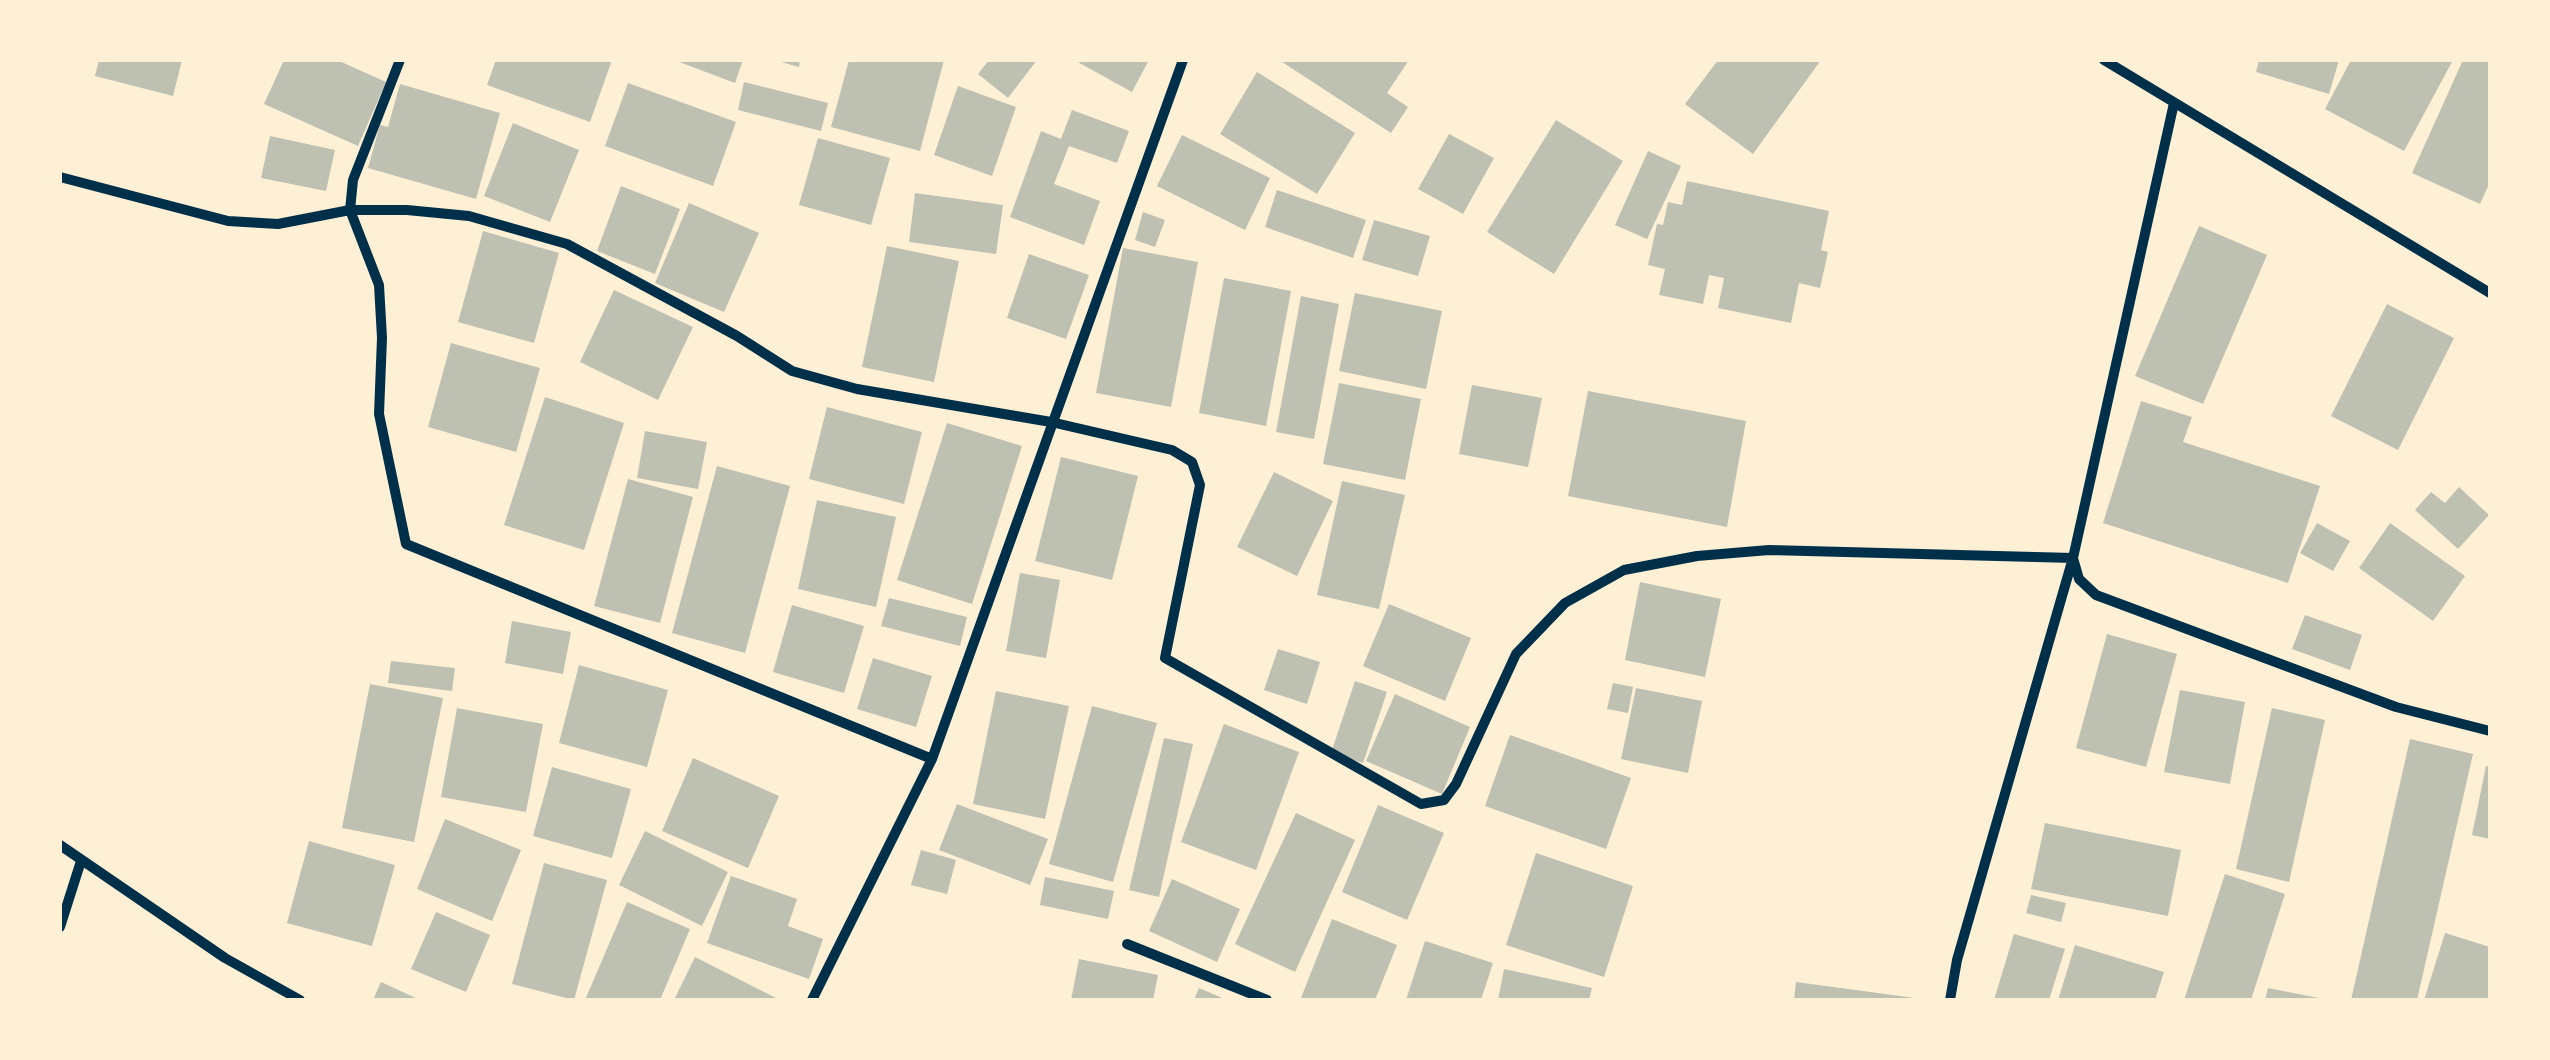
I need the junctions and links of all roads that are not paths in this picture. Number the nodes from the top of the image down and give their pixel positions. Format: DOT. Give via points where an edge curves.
graph roads {
  1 [pos="400,60"];
  2 [pos="1182,60"];
  3 [pos="2104,60"];
  4 [pos="2174,103"];
  5 [pos="60,176"];
  6 [pos="350,210"];
  7 [pos="2490,293"];
  8 [pos="1051,422"];
  9 [pos="2072,558"];
  10 [pos="2490,731"];
  11 [pos="932,760"];
  12 [pos="60,845"];
  13 [pos="81,860"];
  14 [pos="60,927"];
  15 [pos="1126,944"];
  16 [pos="300,1000"];
  17 [pos="812,1000"];
  18 [pos="1267,1000"];
  19 [pos="1950,1000"];
  1 -- 6 [label="street" via="353,180"];
  2 -- 8 [label="street"];
  3 -- 4 [label="street"];
  4 -- 7 [label="street"];
  4 -- 9 [label="street"];
  5 -- 6 [label="street" via="228,220 278,224"];
  6 -- 8 [label="street" via="469,216 567,244 792,371 857,389"];
  6 -- 11 [label="street" via="379,285 378,414 406,544"];
  8 -- 9 [label="street" via="1172,450 1192,462 1200,485 1165,658 1420,804 1444,800 1456,784 1516,654 1565,603 1624,570 1769,550"];
  8 -- 11 [label="street"];
  9 -- 10 [label="street" via="2079,579 2096,595 2396,707"];
  9 -- 19 [label="street"];
  11 -- 17 [label="street"];
  12 -- 13 [label="street"];
  13 -- 14 [label="street"];
  13 -- 16 [label="street" via="225,958"];
  15 -- 18 [label="street"];
}
